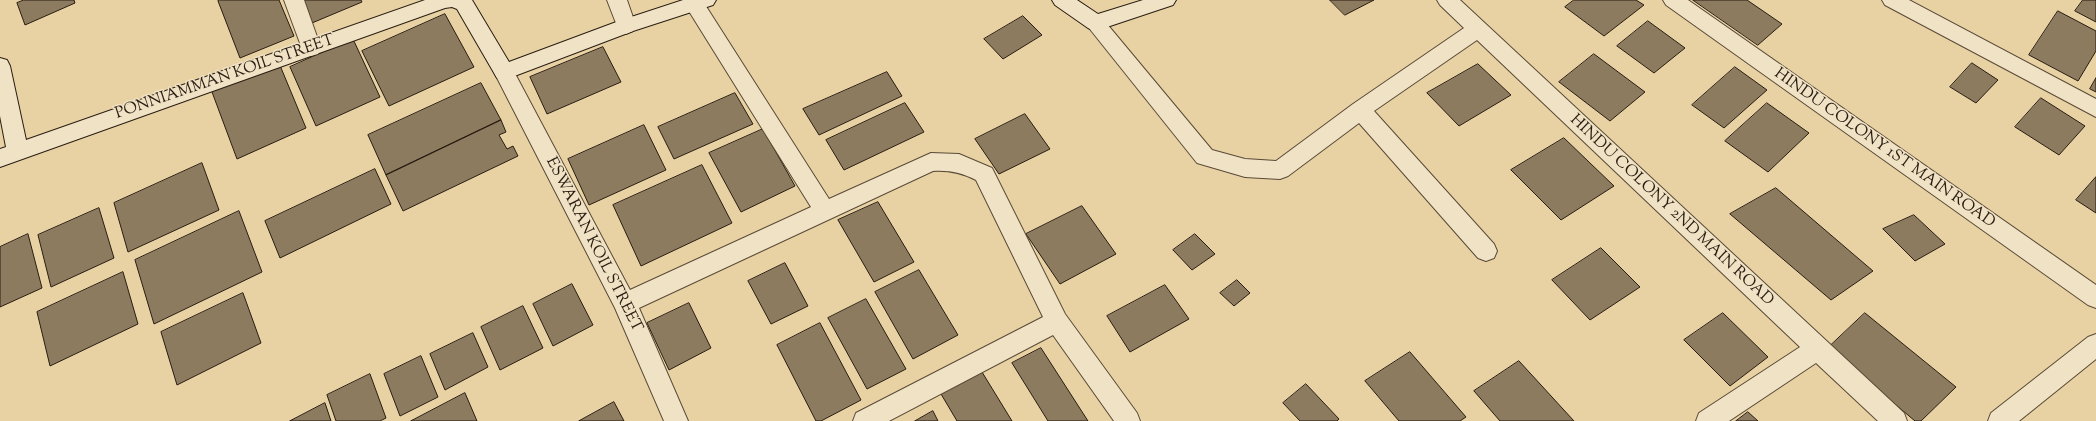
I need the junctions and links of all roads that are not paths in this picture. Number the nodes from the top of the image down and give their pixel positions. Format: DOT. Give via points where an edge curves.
graph roads {
  1 [pos="294,0"];
  2 [pos="451,0"];
  3 [pos="455,0"];
  4 [pos="617,0"];
  5 [pos="1062,0"];
  6 [pos="1166,0"];
  7 [pos="1448,0"];
  8 [pos="1673,0"];
  9 [pos="1892,0"];
  10 [pos="700,2"];
  11 [pos="1095,23"];
  12 [pos="626,26"];
  13 [pos="1478,29"];
  14 [pos="312,48"];
  15 [pos="0,66"];
  16 [pos="504,72"];
  17 [pos="2096,109"];
  18 [pos="1360,110"];
  19 [pos="9,155"];
  20 [pos="825,211"];
  21 [pos="1486,252"];
  22 [pos="2096,298"];
  23 [pos="625,303"];
  24 [pos="1057,321"];
  25 [pos="2096,345"];
  26 [pos="1817,349"];
  27 [pos="676,421"];
  28 [pos="865,421"];
  29 [pos="1128,421"];
  30 [pos="1708,421"];
  31 [pos="1895,421"];
  32 [pos="2000,421"];
  1 -- 14 [label="street"];
  2 -- 14 [label="street, PONNIAMMAN KOIL STREET"];
  3 -- 16 [label="street" via="464,4"];
  4 -- 12 [label="street"];
  5 -- 11 [label="street"];
  6 -- 11 [label="street"];
  7 -- 13 [label="street, HINDU COLONY 2ND MAIN ROAD"];
  8 -- 22 [label="street, HINDU COLONY 1ST MAIN ROAD"];
  9 -- 17 [label="street"];
  10 -- 12 [label="street"];
  10 -- 20 [label="street"];
  11 -- 18 [label="street" via="1205,156 1245,168 1280,170"];
  12 -- 16 [label="street"];
  13 -- 18 [label="street"];
  13 -- 26 [label="street, HINDU COLONY 2ND MAIN ROAD"];
  14 -- 19 [label="street, PONNIAMMAN KOIL STREET"];
  15 -- 19 [label="street"];
  16 -- 23 [label="street, ESWARAN KOIL STREET"];
  18 -- 21 [label="street"];
  20 -- 23 [label="street"];
  20 -- 24 [label="street" via="932,162 964,163 984,174"];
  23 -- 27 [label="street, ESWARAN KOIL STREET"];
  24 -- 28 [label="street"];
  24 -- 29 [label="street"];
  25 -- 32 [label="street"];
  26 -- 30 [label="street"];
  26 -- 31 [label="street, HINDU COLONY 2ND MAIN ROAD"];
}
